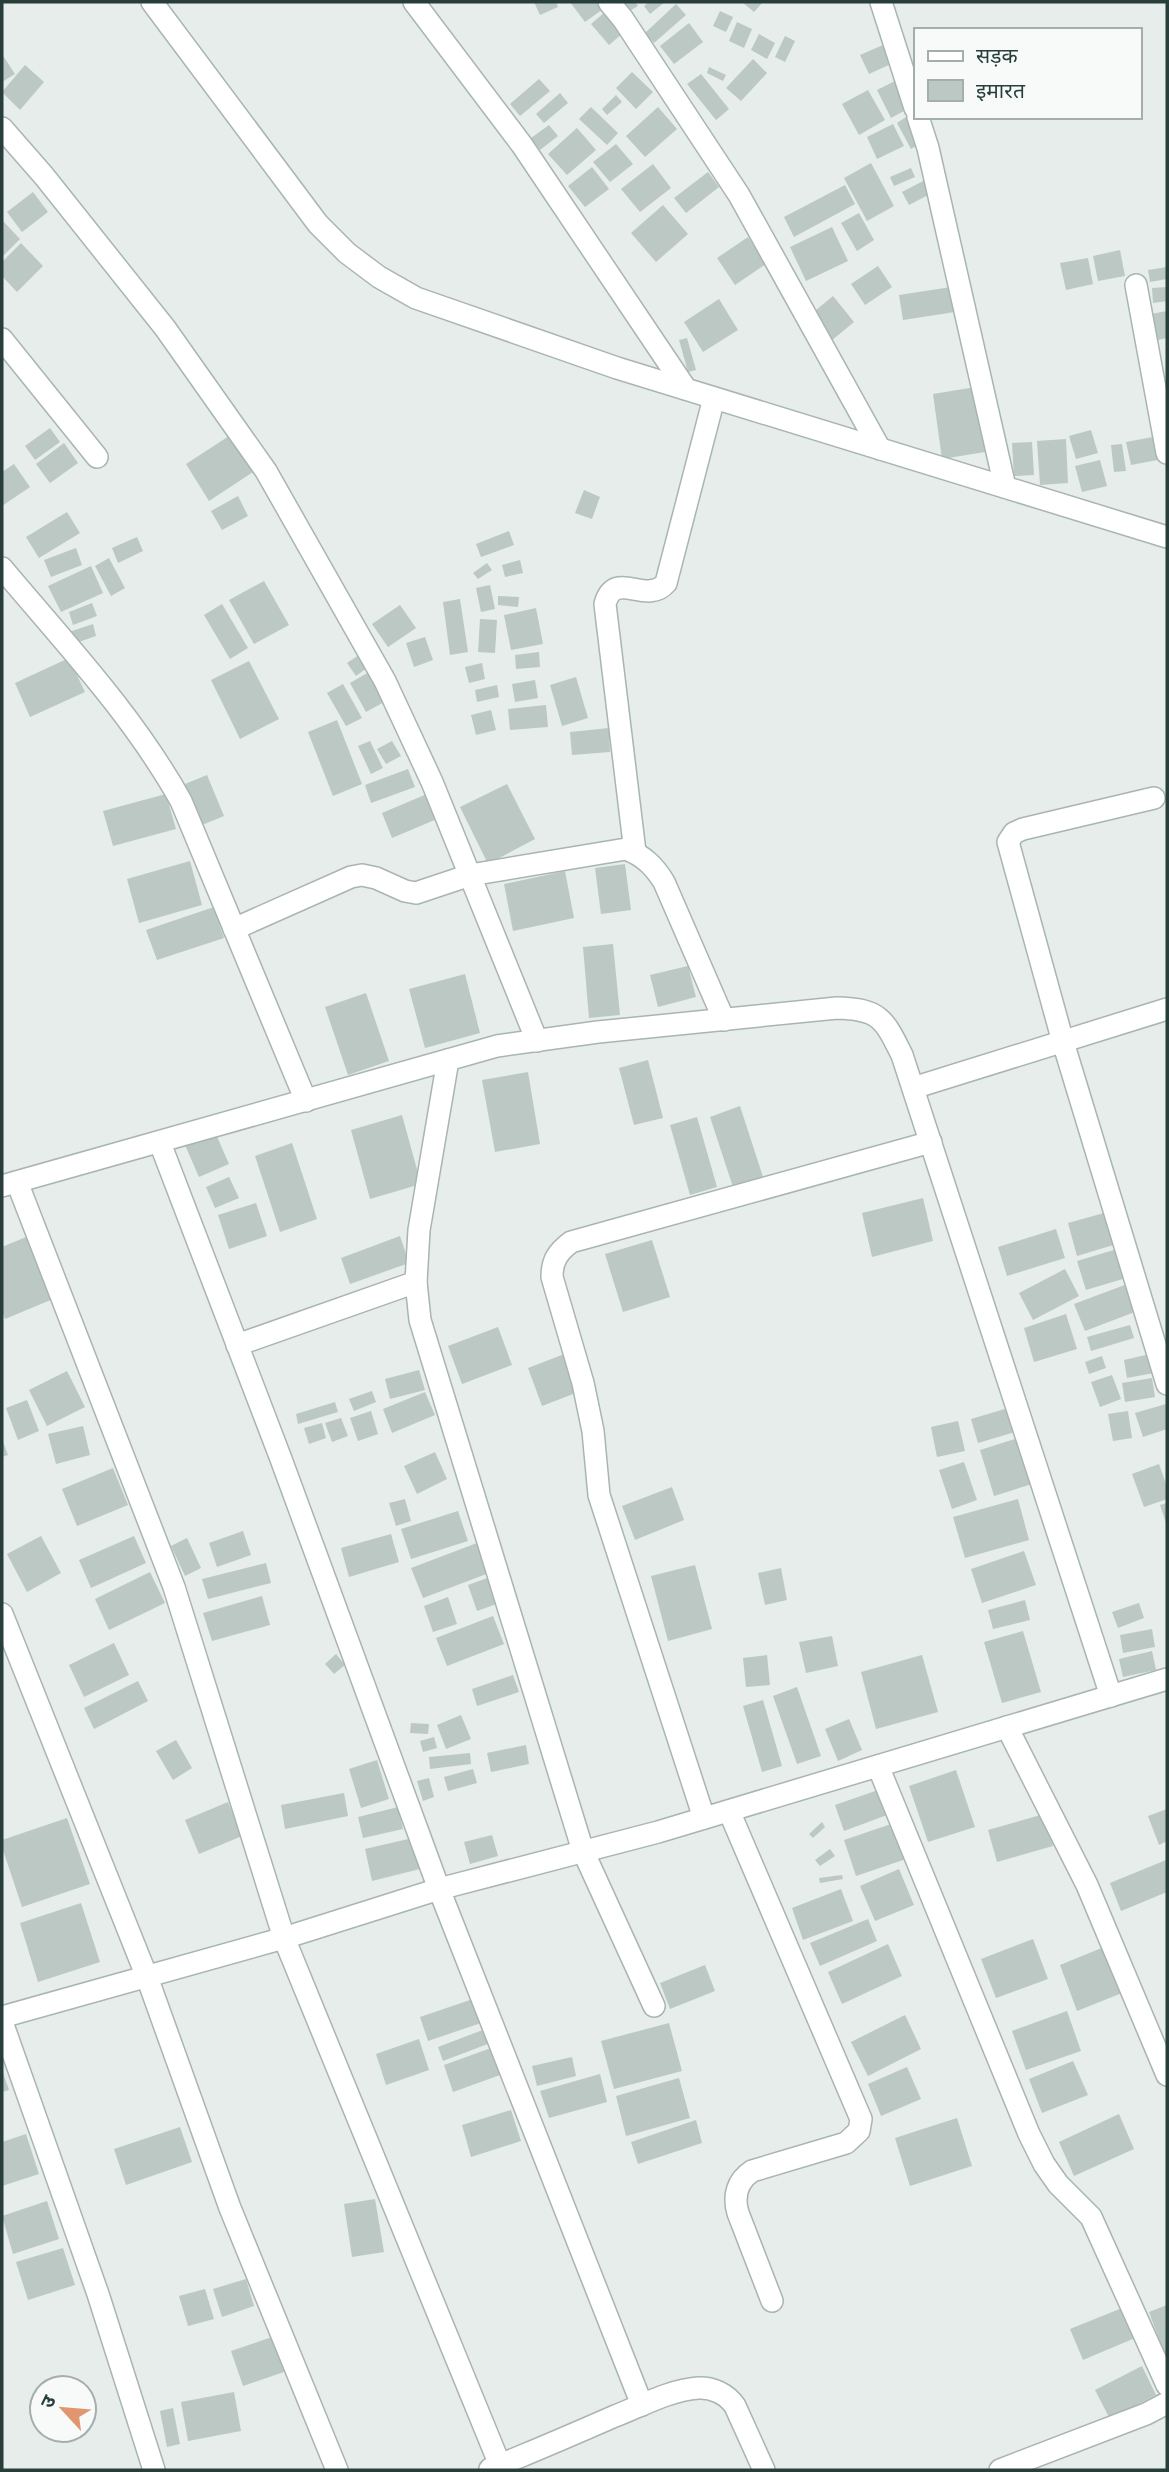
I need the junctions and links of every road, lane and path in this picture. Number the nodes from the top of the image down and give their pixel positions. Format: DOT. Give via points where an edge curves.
graph roads {
  1 [pos="152,2"];
  2 [pos="414,2"];
  3 [pos="609,2"];
  4 [pos="881,2"];
  5 [pos="914,105"];
  6 [pos="919,119"];
  7 [pos="2,128"];
  8 [pos="1136,285"];
  9 [pos="2,339"];
  10 [pos="686,389"];
  11 [pos="713,398"];
  12 [pos="880,449"];
  13 [pos="1167,453"];
  14 [pos="97,457"];
  15 [pos="1005,488"];
  16 [pos="1167,537"];
  17 [pos="2,568"];
  18 [pos="1154,798"];
  19 [pos="635,852"];
  20 [pos="470,875"];
  21 [pos="234,929"];
  22 [pos="1167,1009"];
  23 [pos="724,1020"];
  24 [pos="537,1041"];
  25 [pos="1063,1042"];
  26 [pos="448,1060"];
  27 [pos="913,1088"];
  28 [pos="306,1101"];
  29 [pos="931,1142"];
  30 [pos="160,1143"];
  31 [pos="9,1184"];
  32 [pos="416,1282"];
  33 [pos="237,1345"];
  34 [pos="1167,1384"];
  35 [pos="2,1614"];
  36 [pos="1167,1679"];
  37 [pos="1111,1696"];
  38 [pos="1007,1727"];
  39 [pos="878,1766"];
  40 [pos="729,1811"];
  41 [pos="704,1818"];
  42 [pos="583,1851"];
  43 [pos="439,1889"];
  44 [pos="284,1938"];
  45 [pos="147,1977"];
  46 [pos="654,2006"];
  47 [pos="2,2019"];
  48 [pos="1167,2075"];
  49 [pos="772,2301"];
  50 [pos="1167,2385"];
  51 [pos="1167,2403"];
  52 [pos="642,2405"];
  53 [pos="497,2468"];
  54 [pos="154,2470"];
  55 [pos="337,2470"];
  56 [pos="764,2470"];
  57 [pos="1001,2470"];
  1 -- 10 [label="street" via="318,224 346,253 379,277 416,298"];
  2 -- 10 [label="street" via="522,145"];
  3 -- 12 [label="street" via="738,195"];
  4 -- 5 [label="street"];
  6 -- 15 [label="street"];
  7 -- 20 [label="street" via="165,328 267,471 386,681"];
  8 -- 13 [label="street"];
  9 -- 14 [label="street"];
  10 -- 11 [label="street"];
  11 -- 12 [label="street"];
  11 -- 19 [label="street" via="666,583 652,592 617,587 605,604"];
  12 -- 15 [label="street"];
  15 -- 16 [label="street"];
  17 -- 21 [label="street" via="129,719 159,762 181,801"];
  18 -- 25 [label="street" via="1023,830 1008,842"];
  19 -- 20 [label="street" via="615,850"];
  19 -- 23 [label="street" via="664,882"];
  20 -- 21 [label="street" via="416,893 376,878 351,877"];
  20 -- 24 [label="street"];
  21 -- 28 [label="street"];
  22 -- 25 [label="street"];
  23 -- 24 [label="street"];
  23 -- 27 [label="street" via="860,1009 888,1027"];
  24 -- 26 [label="street"];
  25 -- 27 [label="street"];
  25 -- 34 [label="street"];
  26 -- 28 [label="street"];
  26 -- 32 [label="street" via="419,1230"];
  27 -- 29 [label="street"];
  28 -- 30 [label="street"];
  29 -- 37 [label="street"];
  29 -- 41 [label="street" via="571,1242 552,1263 593,1431 600,1495"];
  30 -- 31 [label="street"];
  30 -- 33 [label="street"];
  31 -- 44 [label="street" via="174,1587"];
  32 -- 33 [label="street"];
  32 -- 42 [label="street" via="420,1320"];
  33 -- 43 [label="street"];
  35 -- 45 [label="street"];
  36 -- 37 [label="street"];
  37 -- 38 [label="street"];
  38 -- 39 [label="street"];
  38 -- 48 [label="street" via="1087,1885"];
  39 -- 40 [label="street"];
  39 -- 50 [label="street" via="1029,2134 1058,2184 1091,2217"];
  40 -- 41 [label="street"];
  40 -- 49 [label="street" via="861,2119 859,2131 846,2143 752,2171 737,2190 735,2204"];
  41 -- 42 [label="street"];
  42 -- 43 [label="street"];
  42 -- 46 [label="street"];
  43 -- 44 [label="street"];
  43 -- 52 [label="street"];
  44 -- 45 [label="street"];
  44 -- 53 [label="street"];
  45 -- 47 [label="street"];
  45 -- 55 [label="street" via="230,2208"];
  47 -- 54 [label="street"];
  51 -- 57 [label="street"];
  52 -- 53 [label="street"];
  52 -- 56 [label="street" via="686,2390 717,2391 735,2406"];
}
